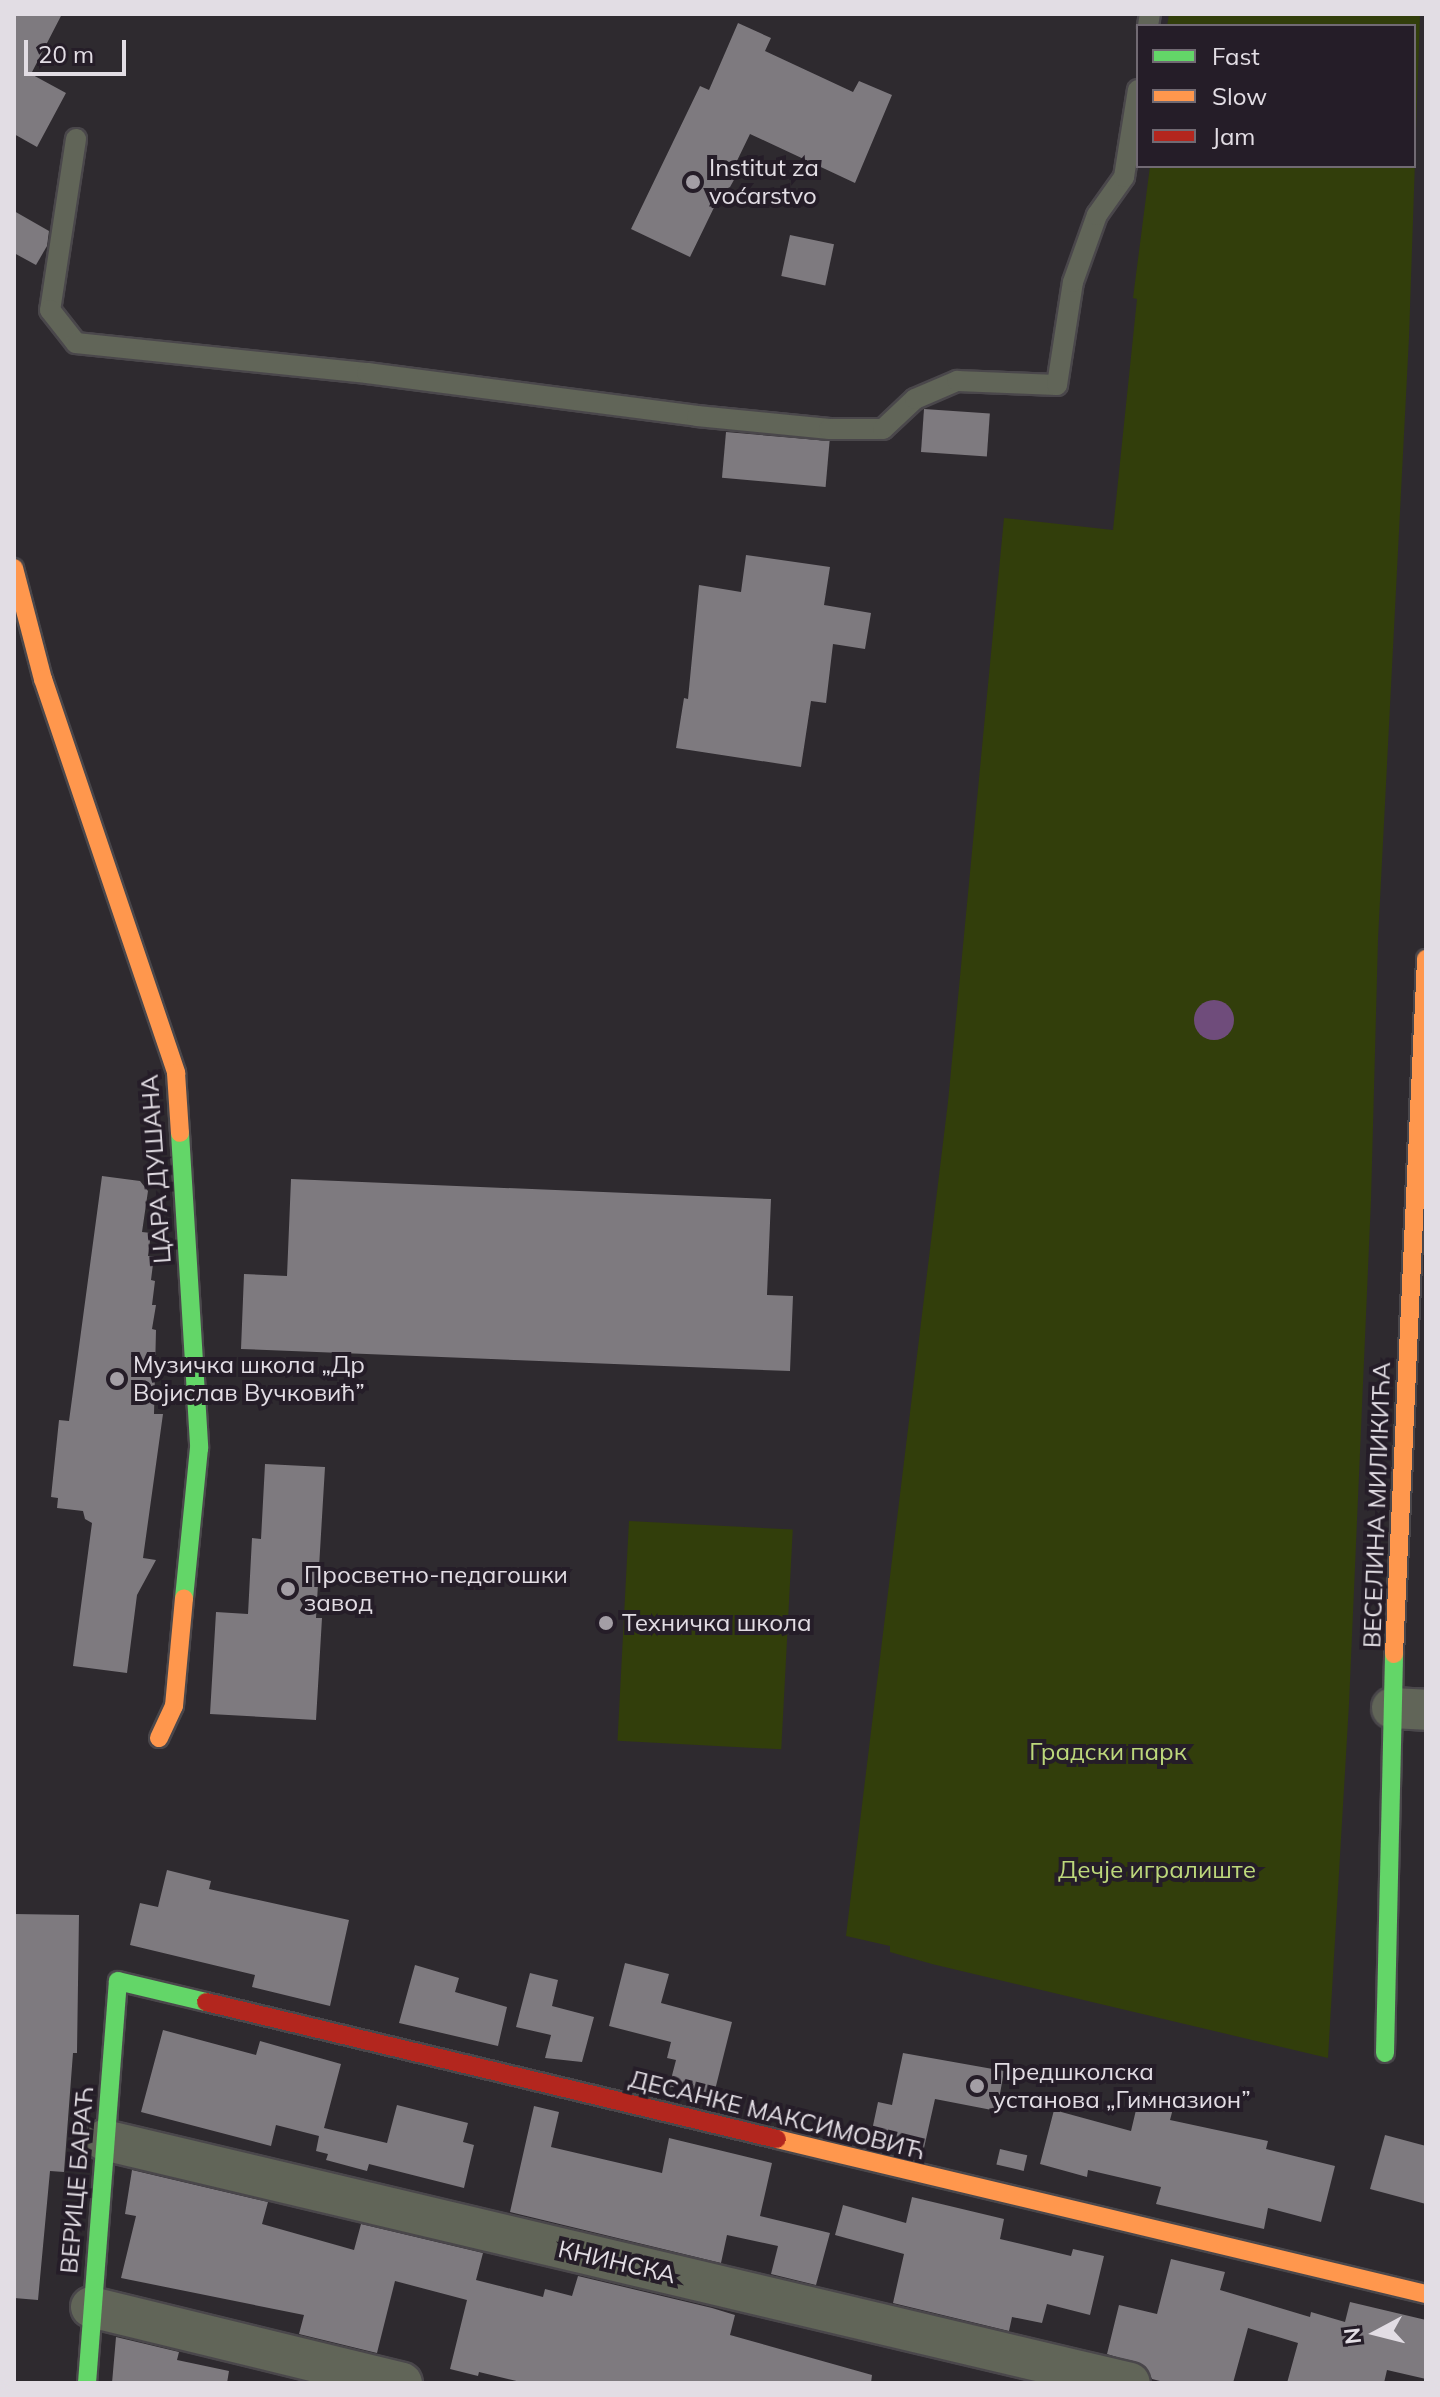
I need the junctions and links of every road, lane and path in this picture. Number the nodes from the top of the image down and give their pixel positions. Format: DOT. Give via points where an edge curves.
graph roads {
  1 [pos="1136,102"];
  2 [pos="76,139"];
  3 [pos="14,568"];
  4 [pos="1426,959"];
  5 [pos="1419,1217"];
  6 [pos="1409,1709"];
  7 [pos="159,1738"];
  8 [pos="118,1981"];
  9 [pos="1385,2053"];
  10 [pos="104,2140"];
  11 [pos="1426,2294"];
  12 [pos="91,2307"];
  13 [pos="87,2383"];
  14 [pos="402,2383"];
  15 [pos="1130,2383"];
  1 -- 2 [label="lane" via="1124,177 1097,215 1073,282 1057,385 957,381 915,399 883,429 712,418 367,373 76,343 50,310"];
  3 -- 7 [label="street, ЦАРА ДУШАНА" via="43,679 176,1073 199,1448 174,1706"];
  4 -- 5 [label="street, ВЕСЕЛИНА МИЛИКИЋА"];
  5 -- 6 [label="street, ВЕСЕЛИНА МИЛИКИЋА"];
  6 -- 9 [label="street, ВЕСЕЛИНА МИЛИКИЋА"];
  8 -- 10 [label="street, ВЕРИЦЕ БАРАЋ"];
  8 -- 11 [label="street, ДЕСАНКЕ МАКСИМОВИЋ"];
  10 -- 12 [label="street, ВЕРИЦЕ БАРАЋ"];
  10 -- 15 [label="street, КНИНСКА"];
  12 -- 13 [label="street, ВЕРИЦЕ БАРАЋ"];
  12 -- 14 [label="street"];
}
